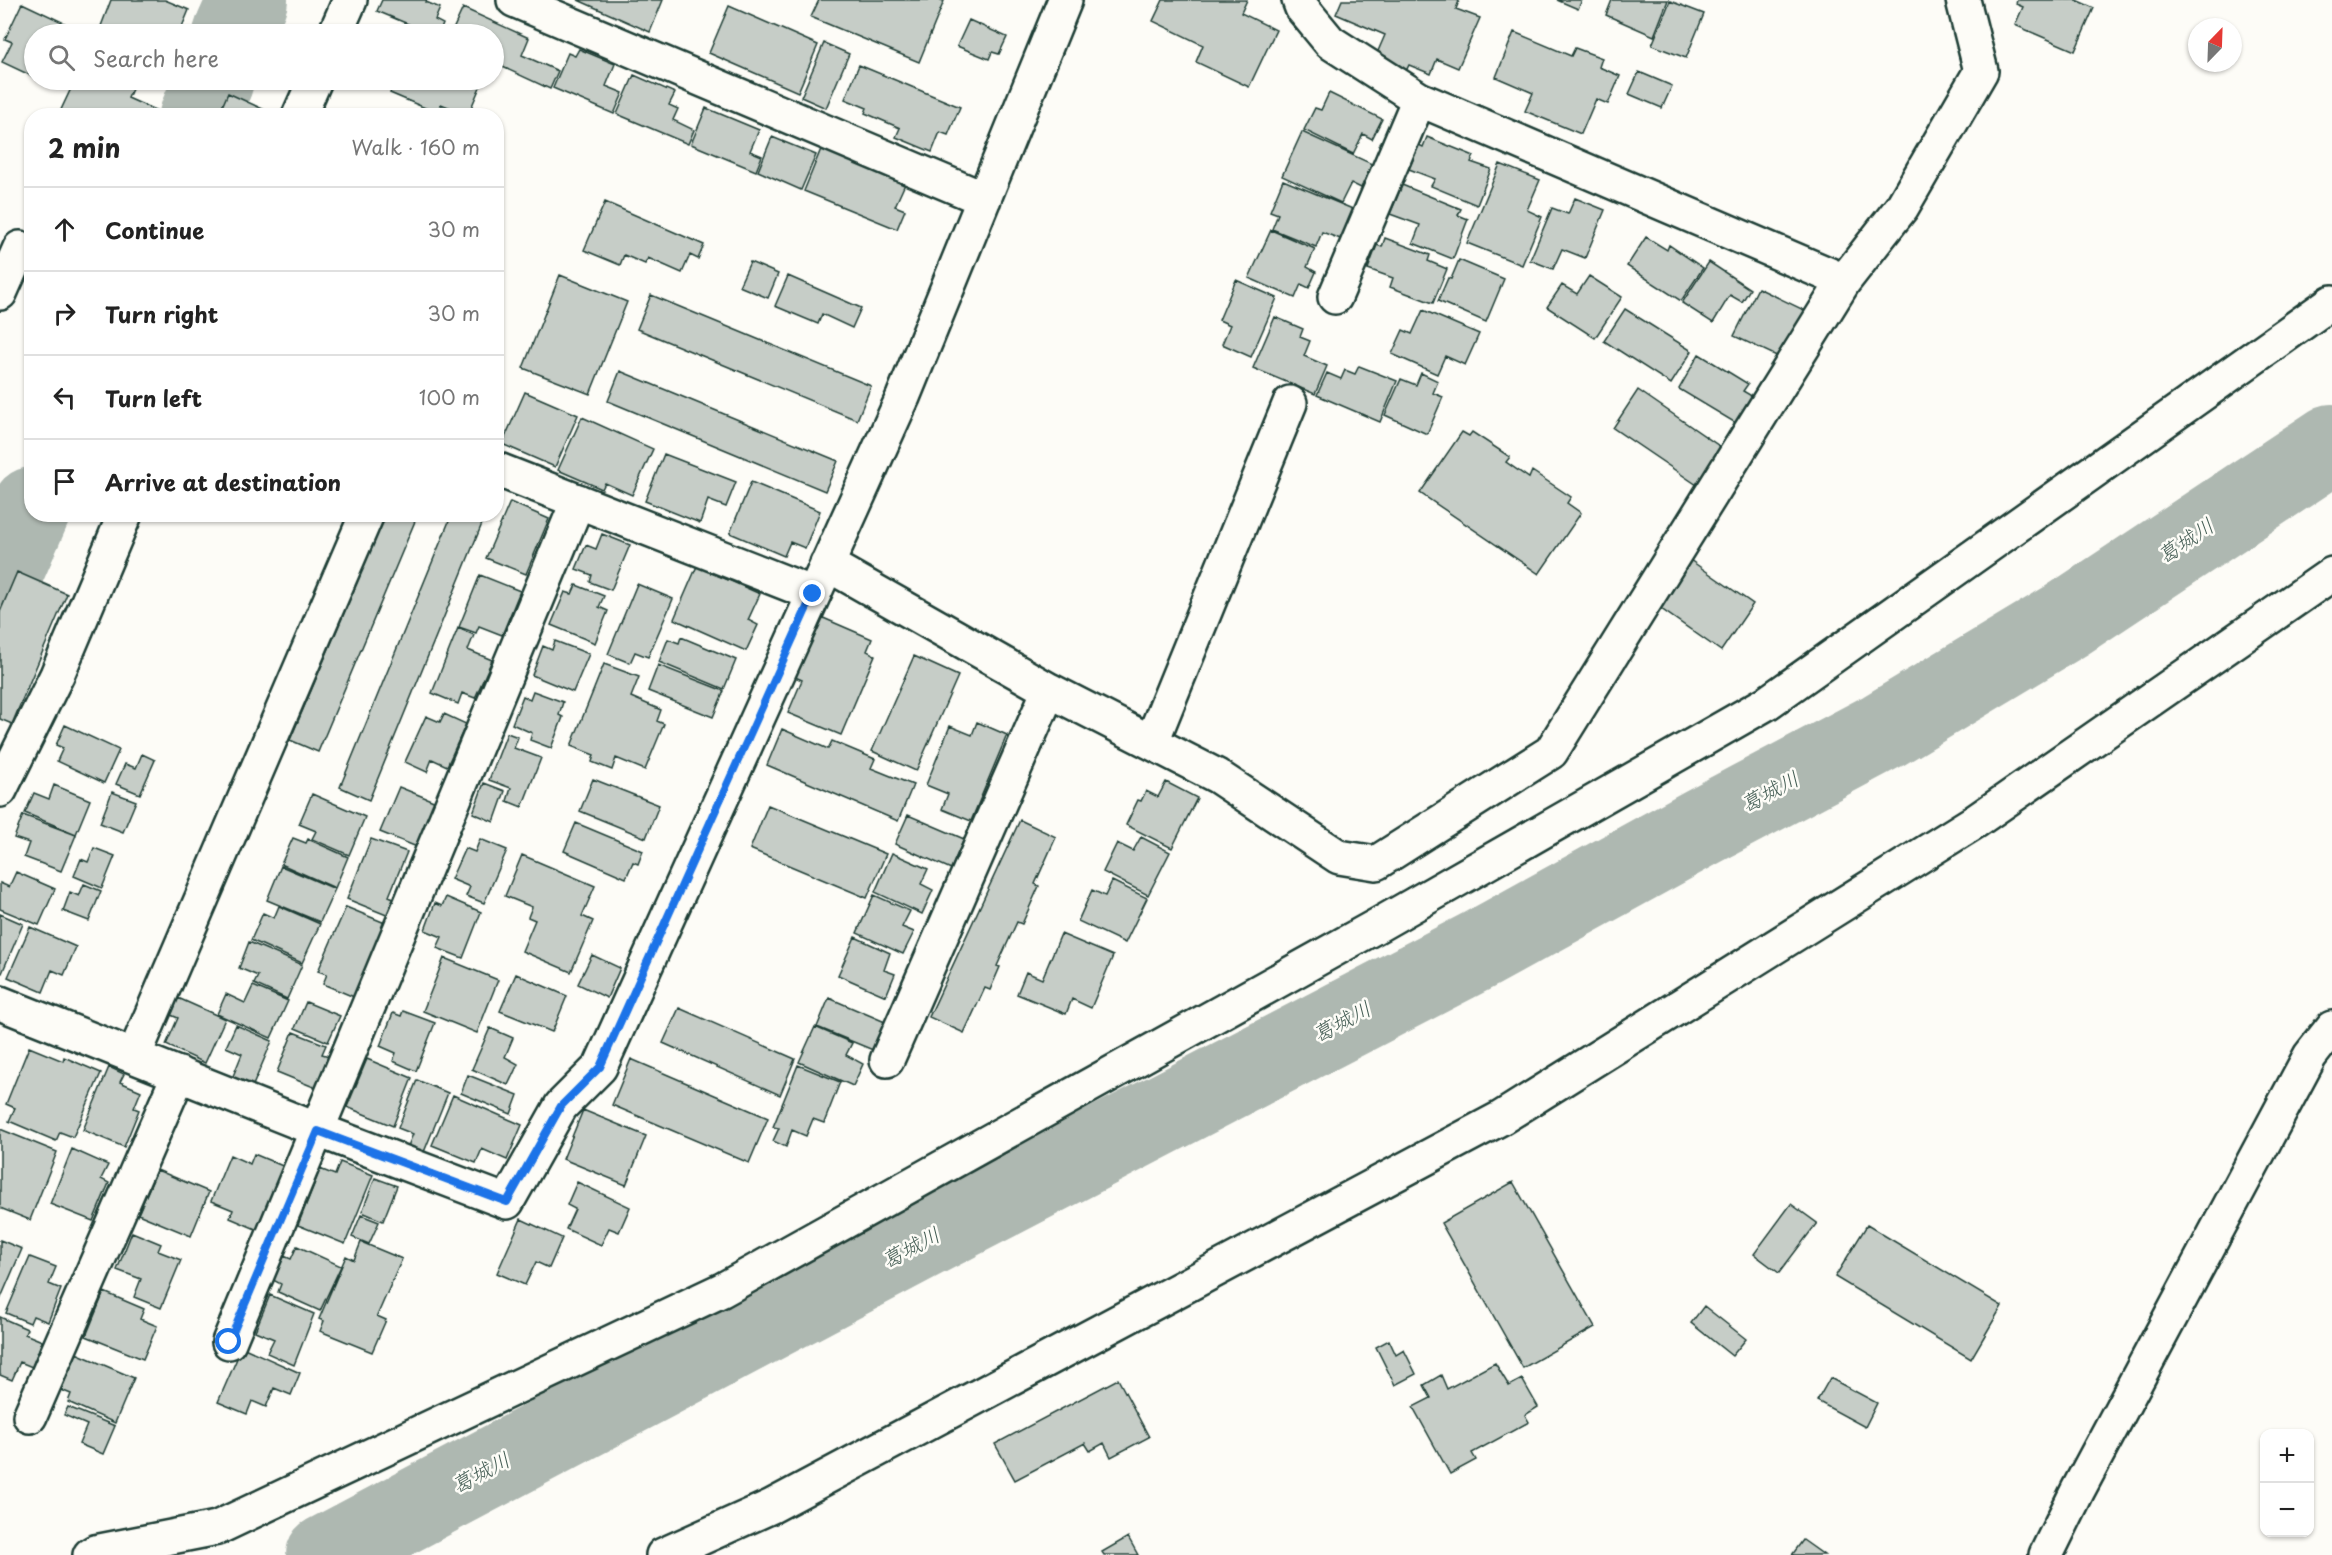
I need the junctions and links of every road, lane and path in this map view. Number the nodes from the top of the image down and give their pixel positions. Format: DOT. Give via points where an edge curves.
graph roads {
  1 [pos="350,0"];
  2 [pos="514,0"];
  3 [pos="1065,0"];
  4 [pos="1299,0"];
  5 [pos="1963,0"];
  6 [pos="339,24"];
  7 [pos="311,90"];
  8 [pos="1419,99"];
  9 [pos="303,108"];
  10 [pos="984,200"];
  11 [pos="17,247"];
  12 [pos="1844,280"];
  13 [pos="0,293"];
  14 [pos="1335,297"];
  15 [pos="2332,302"];
  16 [pos="1290,403"];
  17 [pos="504,472"];
  18 [pos="578,501"];
  19 [pos="122,522"];
  20 [pos="364,522"];
  21 [pos="827,564"];
  22 [pos="2332,574"];
  23 [pos="813,594"];
  24 [pos="1049,690"];
  25 [pos="1152,741"];
  26 [pos="0,790"];
  27 [pos="0,1003"];
  28 [pos="2332,1028"];
  29 [pos="134,1056"];
  30 [pos="887,1060"];
  31 [pos="2321,1062"];
  32 [pos="179,1074"];
  33 [pos="318,1131"];
  34 [pos="229,1342"];
  35 [pos="30,1416"];
  36 [pos="90,1555"];
  37 [pos="663,1555"];
  38 [pos="2046,1555"];
  1 -- 6 [label="street"];
  2 -- 10 [label="street"];
  3 -- 10 [label="street"];
  4 -- 8 [label="street" via="1330,42"];
  5 -- 12 [label="street" via="1981,71 1902,207"];
  7 -- 9 [label="street"];
  8 -- 12 [label="street"];
  8 -- 14 [label="street"];
  10 -- 21 [label="street" via="903,397"];
  11 -- 13 [label="street"];
  12 -- 25 [label="street" via="1551,752 1376,863 1339,857 1217,776"];
  15 -- 36 [label="street" via="1767,703 1380,924 722,1290 217,1528"];
  16 -- 25 [label="street"];
  17 -- 18 [label="street"];
  18 -- 23 [label="street"];
  18 -- 33 [label="street"];
  19 -- 26 [label="street" via="57,675"];
  20 -- 29 [label="street"];
  21 -- 23 [label="street"];
  21 -- 24 [label="street"];
  22 -- 37 [label="street" via="1976,821 1501,1118 772,1506"];
  23 -- 33 [label="street" via="600,1067 561,1106 507,1202"];
  24 -- 25 [label="street"];
  24 -- 30 [label="street"];
  27 -- 29 [label="street"];
  28 -- 31 [label="street"];
  29 -- 32 [label="street"];
  31 -- 38 [label="street" via="2078,1490"];
  32 -- 33 [label="street"];
  32 -- 35 [label="street"];
  33 -- 34 [label="street"];
}
